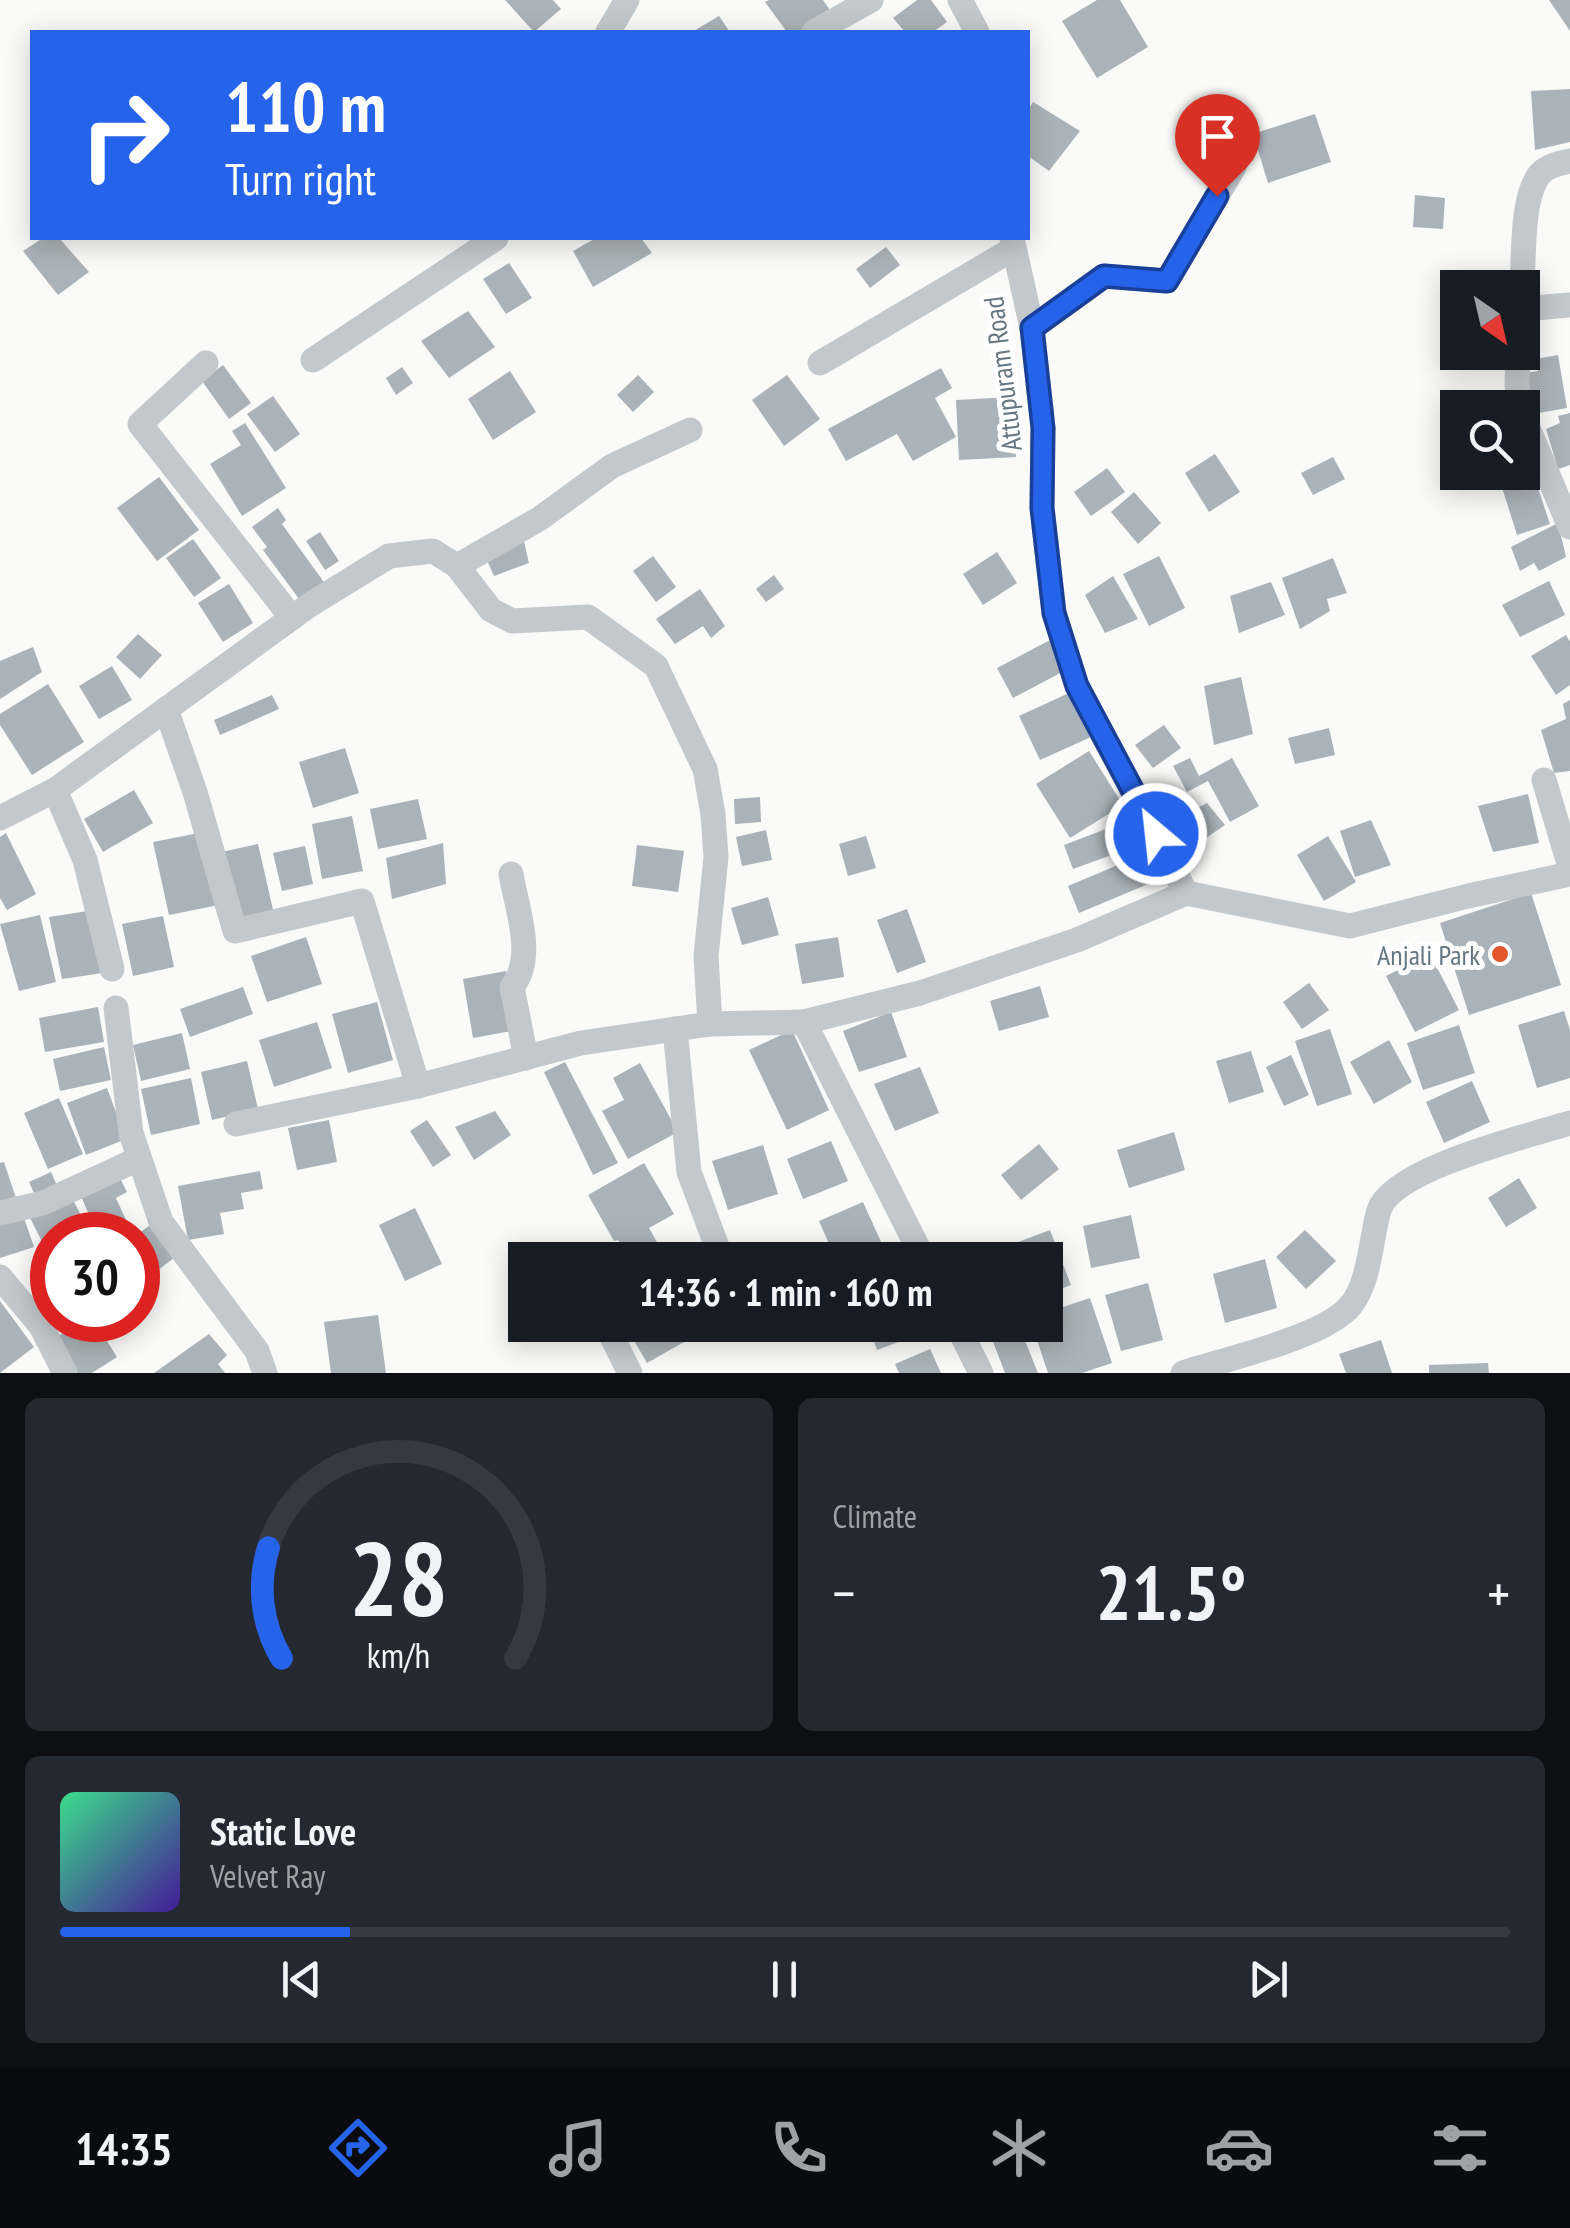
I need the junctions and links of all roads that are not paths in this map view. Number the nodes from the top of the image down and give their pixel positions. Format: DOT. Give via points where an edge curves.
graph roads {
  1 [pos="626,0"];
  2 [pos="871,0"];
  3 [pos="960,0"];
  4 [pos="609,30"];
  5 [pos="818,30"];
  6 [pos="975,30"];
  7 [pos="1570,161"];
  8 [pos="1234,167"];
  9 [pos="493,240"];
  10 [pos="1013,243"];
  11 [pos="1523,270"];
  12 [pos="1570,305"];
  13 [pos="1540,308"];
  14 [pos="1032,328"];
  15 [pos="313,360"];
  16 [pos="206,363"];
  17 [pos="820,363"];
  18 [pos="690,430"];
  19 [pos="1540,454"];
  20 [pos="1570,526"];
  21 [pos="458,566"];
  22 [pos="292,618"];
  23 [pos="166,709"];
  24 [pos="1544,780"];
  25 [pos="55,790"];
  26 [pos="0,818"];
  27 [pos="1570,870"];
  28 [pos="511,874"];
  29 [pos="1186,893"];
  30 [pos="112,969"];
  31 [pos="116,1008"];
  32 [pos="804,1022"];
  33 [pos="710,1024"];
  34 [pos="675,1029"];
  35 [pos="526,1058"];
  36 [pos="418,1086"];
  37 [pos="1570,1123"];
  38 [pos="236,1124"];
  39 [pos="138,1160"];
  40 [pos="0,1213"];
  41 [pos="715,1242"];
  42 [pos="915,1242"];
  43 [pos="0,1278"];
  44 [pos="614,1342"];
  45 [pos="966,1342"];
  46 [pos="65,1373"];
  47 [pos="264,1373"];
  48 [pos="630,1373"];
  49 [pos="981,1373"];
  50 [pos="1183,1373"];
  1 -- 4 [label="street"];
  2 -- 5 [label="street"];
  3 -- 6 [label="street"];
  7 -- 11 [label="street" via="1540,174 1528,201"];
  8 -- 14 [label="street" via="1167,281 1104,276"];
  9 -- 15 [label="street"];
  10 -- 14 [label="street, Attupuram Road"];
  10 -- 17 [label="street"];
  12 -- 13 [label="street"];
  14 -- 29 [label="street, Attupuram Road" via="1054,613 1077,686"];
  16 -- 22 [label="street" via="140,424"];
  18 -- 21 [label="street" via="612,466"];
  19 -- 20 [label="street"];
  21 -- 22 [label="street" via="433,551 389,556"];
  21 -- 33 [label="street" via="490,610 512,620 588,617 656,666 705,770 713,814"];
  22 -- 23 [label="street"];
  23 -- 25 [label="street"];
  23 -- 36 [label="street" via="235,931 362,900"];
  24 -- 27 [label="street"];
  25 -- 26 [label="street"];
  25 -- 30 [label="street" via="85,860"];
  27 -- 29 [label="street" via="1350,926"];
  28 -- 35 [label="street" via="525,960 512,988"];
  29 -- 32 [label="street" via="1077,940 920,993"];
  31 -- 39 [label="street"];
  32 -- 33 [label="street"];
  32 -- 42 [label="street"];
  33 -- 34 [label="street"];
  34 -- 35 [label="street"];
  34 -- 41 [label="street" via="689,1172"];
  35 -- 36 [label="street"];
  36 -- 38 [label="street"];
  37 -- 50 [label="street" via="1416,1174 1380,1205 1353,1304 1326,1326"];
  39 -- 40 [label="street" via="42,1203"];
  39 -- 47 [label="street" via="161,1222 257,1351"];
  43 -- 46 [label="street" via="42,1326"];
  44 -- 48 [label="street"];
  45 -- 49 [label="street"];
}
